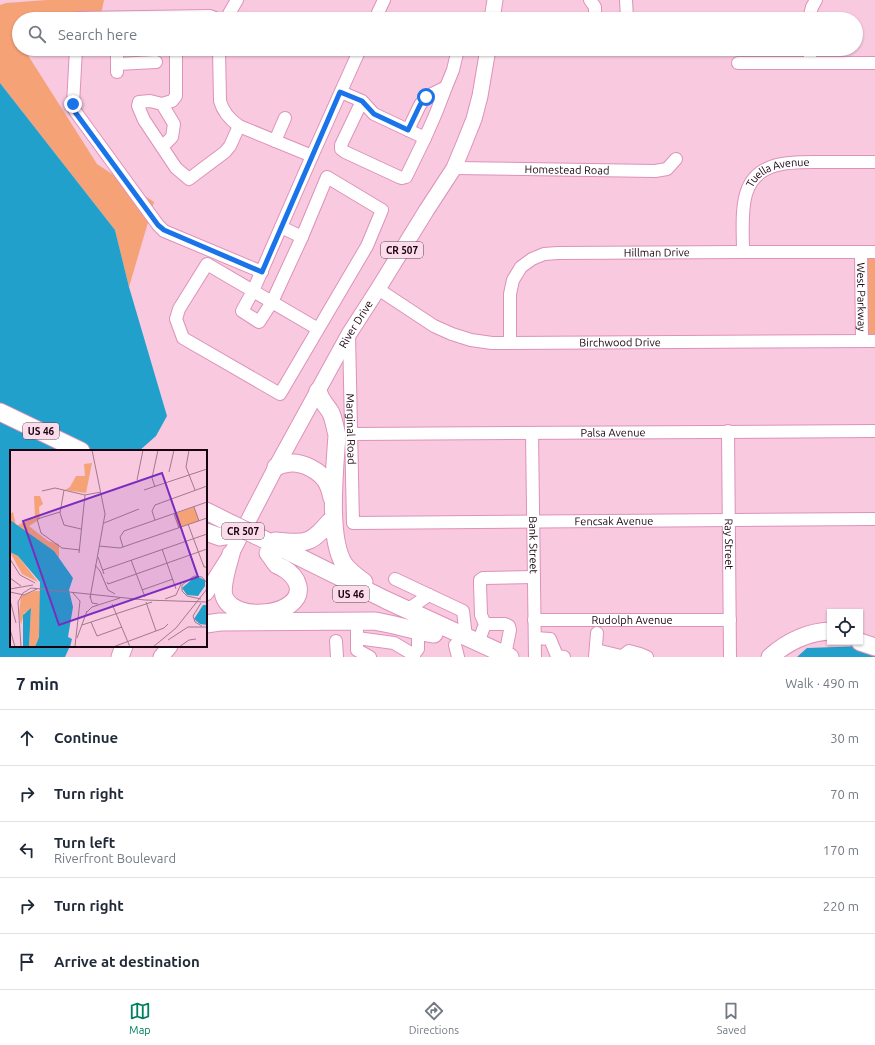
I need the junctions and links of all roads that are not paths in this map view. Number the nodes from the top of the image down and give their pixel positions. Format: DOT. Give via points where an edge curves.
graph roads {
  1 [pos="237,0"];
  2 [pos="384,0"];
  3 [pos="494,0"];
  4 [pos="590,0"];
  5 [pos="626,0"];
  6 [pos="816,0"];
  7 [pos="230,12"];
  8 [pos="378,12"];
  9 [pos="493,12"];
  10 [pos="595,12"];
  11 [pos="627,12"];
  12 [pos="810,12"];
  13 [pos="76,56"];
  14 [pos="118,56"];
  15 [pos="176,56"];
  16 [pos="219,56"];
  17 [pos="357,56"];
  18 [pos="457,56"];
  19 [pos="487,56"];
  20 [pos="810,56"];
  21 [pos="156,62"];
  22 [pos="738,63"];
  23 [pos="810,63"];
  24 [pos="875,63"];
  25 [pos="446,86"];
  26 [pos="340,92"];
  27 [pos="362,101"];
  28 [pos="162,104"];
  29 [pos="285,118"];
  30 [pos="239,126"];
  31 [pos="408,130"];
  32 [pos="426,138"];
  33 [pos="275,141"];
  34 [pos="162,146"];
  35 [pos="312,156"];
  36 [pos="676,159"];
  37 [pos="875,162"];
  38 [pos="454,168"];
  39 [pos="281,227"];
  40 [pos="302,237"];
  41 [pos="743,252"];
  42 [pos="861,252"];
  43 [pos="875,252"];
  44 [pos="262,272"];
  45 [pos="378,289"];
  46 [pos="253,291"];
  47 [pos="272,302"];
  48 [pos="318,329"];
  49 [pos="349,334"];
  50 [pos="862,341"];
  51 [pos="875,341"];
  52 [pos="510,343"];
  53 [pos="318,391"];
  54 [pos="0,412"];
  55 [pos="0,423"];
  56 [pos="728,431"];
  57 [pos="875,431"];
  58 [pos="532,433"];
  59 [pos="352,434"];
  60 [pos="56,450"];
  61 [pos="79,450"];
  62 [pos="276,467"];
  63 [pos="334,510"];
  64 [pos="207,512"];
  65 [pos="875,519"];
  66 [pos="729,521"];
  67 [pos="533,522"];
  68 [pos="207,523"];
  69 [pos="353,523"];
  70 [pos="232,529"];
  71 [pos="207,532"];
  72 [pos="260,543"];
  73 [pos="231,554"];
  74 [pos="534,577"];
  75 [pos="395,579"];
  76 [pos="207,591"];
  77 [pos="429,595"];
  78 [pos="386,600"];
  79 [pos="407,610"];
  80 [pos="534,620"];
  81 [pos="730,620"];
  82 [pos="207,624"];
  83 [pos="485,624"];
  84 [pos="357,629"];
  85 [pos="827,631"];
  86 [pos="426,633"];
  87 [pos="597,633"];
  88 [pos="863,633"];
  89 [pos="875,636"];
  90 [pos="535,638"];
  91 [pos="827,640"];
  92 [pos="336,641"];
  93 [pos="863,643"];
  94 [pos="124,647"];
  95 [pos="169,647"];
  96 [pos="875,647"];
  97 [pos="468,648"];
  98 [pos="596,654"];
  99 [pos="413,656"];
  100 [pos="507,656"];
  101 [pos="621,656"];
  102 [pos="120,657"];
  103 [pos="161,657"];
  104 [pos="337,657"];
  105 [pos="370,657"];
  106 [pos="535,657"];
  107 [pos="559,657"];
  108 [pos="647,657"];
  109 [pos="730,657"];
  110 [pos="770,657"];
  111 [pos="784,657"];
  1 -- 7 [label="street"];
  2 -- 8 [label="street"];
  3 -- 9 [label="main road"];
  4 -- 10 [label="street"];
  5 -- 11 [label="street"];
  6 -- 12 [label="street"];
  13 -- 44 [label="street" via="73,104 75,112 158,225 164,230"];
  14 -- 21 [label="street" via="117,68"];
  15 -- 28 [label="street" via="176,96 172,101"];
  16 -- 30 [label="street" via="221,106"];
  17 -- 26 [label="street"];
  18 -- 25 [label="street" via="454,70"];
  19 -- 38 [label="main road, River Drive / CR 507" via="474,119"];
  20 -- 23 [label="street"];
  22 -- 23 [label="street"];
  23 -- 24 [label="street"];
  25 -- 31 [label="street" via="426,97"];
  25 -- 32 [label="street"];
  26 -- 27 [label="street"];
  26 -- 35 [label="street"];
  27 -- 31 [label="street" via="374,114"];
  27 -- 32 [label="street" via="341,146 342,151 404,178 408,176"];
  28 -- 34 [label="street" via="174,124 172,137"];
  28 -- 34 [label="street" via="150,101 139,102 138,106 144,120"];
  29 -- 33 [label="street"];
  30 -- 33 [label="street"];
  30 -- 34 [label="street" via="225,152 189,179 176,168"];
  31 -- 32 [label="street"];
  33 -- 35 [label="street"];
  35 -- 39 [label="street"];
  36 -- 38 [label="street, Homestead Road" via="667,169 654,171"];
  37 -- 41 [label="street, Tuella Avenue" via="789,162 759,173 751,182 743,205"];
  38 -- 45 [label="main road, River Drive / CR 507"];
  39 -- 40 [label="street"];
  39 -- 44 [label="street"];
  40 -- 47 [label="street"];
  40 -- 48 [label="street" via="327,177 382,210 367,246"];
  41 -- 42 [label="street, Hillman Drive"];
  41 -- 52 [label="street, Hillman Drive" via="544,254 521,267 513,280 510,294"];
  42 -- 43 [label="street, Hillman Drive"];
  42 -- 50 [label="street, West Parkway"];
  44 -- 46 [label="street"];
  45 -- 49 [label="main road, River Drive / CR 507"];
  45 -- 52 [label="street, Birchwood Drive" via="434,326 452,334 471,340"];
  46 -- 47 [label="street"];
  46 -- 47 [label="street" via="242,311 259,322"];
  46 -- 48 [label="street" via="207,264 179,309 176,319 184,338 280,394"];
  47 -- 48 [label="street"];
  49 -- 53 [label="main road, River Drive / CR 507"];
  49 -- 59 [label="street, Marginal Road"];
  50 -- 51 [label="street, Birchwood Drive"];
  50 -- 52 [label="street, Birchwood Drive"];
  53 -- 62 [label="main road, River Drive / CR 507"];
  53 -- 63 [label="highway" via="335,423"];
  54 -- 61 [label="highway, US 46"];
  55 -- 60 [label="highway, US 46"];
  56 -- 57 [label="street, Palsa Avenue"];
  56 -- 58 [label="street, Palsa Avenue"];
  56 -- 66 [label="street, Ray Street"];
  58 -- 59 [label="street, Palsa Avenue"];
  58 -- 67 [label="street, Bank Street"];
  59 -- 69 [label="street, Marginal Road"];
  62 -- 63 [label="highway" via="293,463 313,469 328,485"];
  62 -- 73 [label="main road, River Drive / CR 507"];
  63 -- 72 [label="highway" via="314,538 306,542"];
  63 -- 78 [label="highway" via="337,544 344,565"];
  64 -- 70 [label="highway, US 46"];
  65 -- 66 [label="street, Fencsak Avenue"];
  66 -- 67 [label="street, Fencsak Avenue"];
  66 -- 81 [label="street, Ray Street"];
  67 -- 69 [label="street, Fencsak Avenue"];
  67 -- 74 [label="street, Bank Street"];
  68 -- 70 [label="highway, US 46"];
  70 -- 71 [label="highway" via="220,537"];
  70 -- 72 [label="highway, US 46, bridge"];
  72 -- 73 [label="highway" via="277,564 294,577 298,592 293,602 286,607 261,613 248,612 229,605 223,591"];
  72 -- 78 [label="highway, US 46"];
  72 -- 86 [label="highway, US 46"];
  73 -- 76 [label="main road, River Drive / CR 507"];
  74 -- 80 [label="street, Bank Street"];
  74 -- 83 [label="street" via="480,580 481,615"];
  75 -- 77 [label="street"];
  77 -- 79 [label="street"];
  77 -- 97 [label="street" via="463,611"];
  78 -- 79 [label="highway, US 46"];
  79 -- 97 [label="highway, US 46"];
  80 -- 81 [label="street, Rudolph Avenue"];
  80 -- 90 [label="street, Bank Street"];
  81 -- 109 [label="street, Ray Street"];
  82 -- 84 [label="highway" via="220,622"];
  83 -- 97 [label="street"];
  83 -- 100 [label="street" via="509,626"];
  84 -- 86 [label="highway" via="374,621"];
  84 -- 99 [label="street" via="394,643"];
  84 -- 105 [label="street" via="357,650"];
  85 -- 110 [label="highway" via="790,642"];
  86 -- 97 [label="highway, US 46"];
  86 -- 99 [label="street"];
  87 -- 98 [label="street"];
  88 -- 89 [label="highway"];
  90 -- 106 [label="street, Bank Street"];
  90 -- 107 [label="street" via="550,639"];
  91 -- 111 [label="highway" via="808,644"];
  92 -- 104 [label="street"];
  93 -- 96 [label="highway"];
  94 -- 102 [label="highway"];
  95 -- 103 [label="main road"];
  97 -- 100 [label="highway, US 46"];
  98 -- 101 [label="street"];
  101 -- 108 [label="street" via="629,652"];
}
